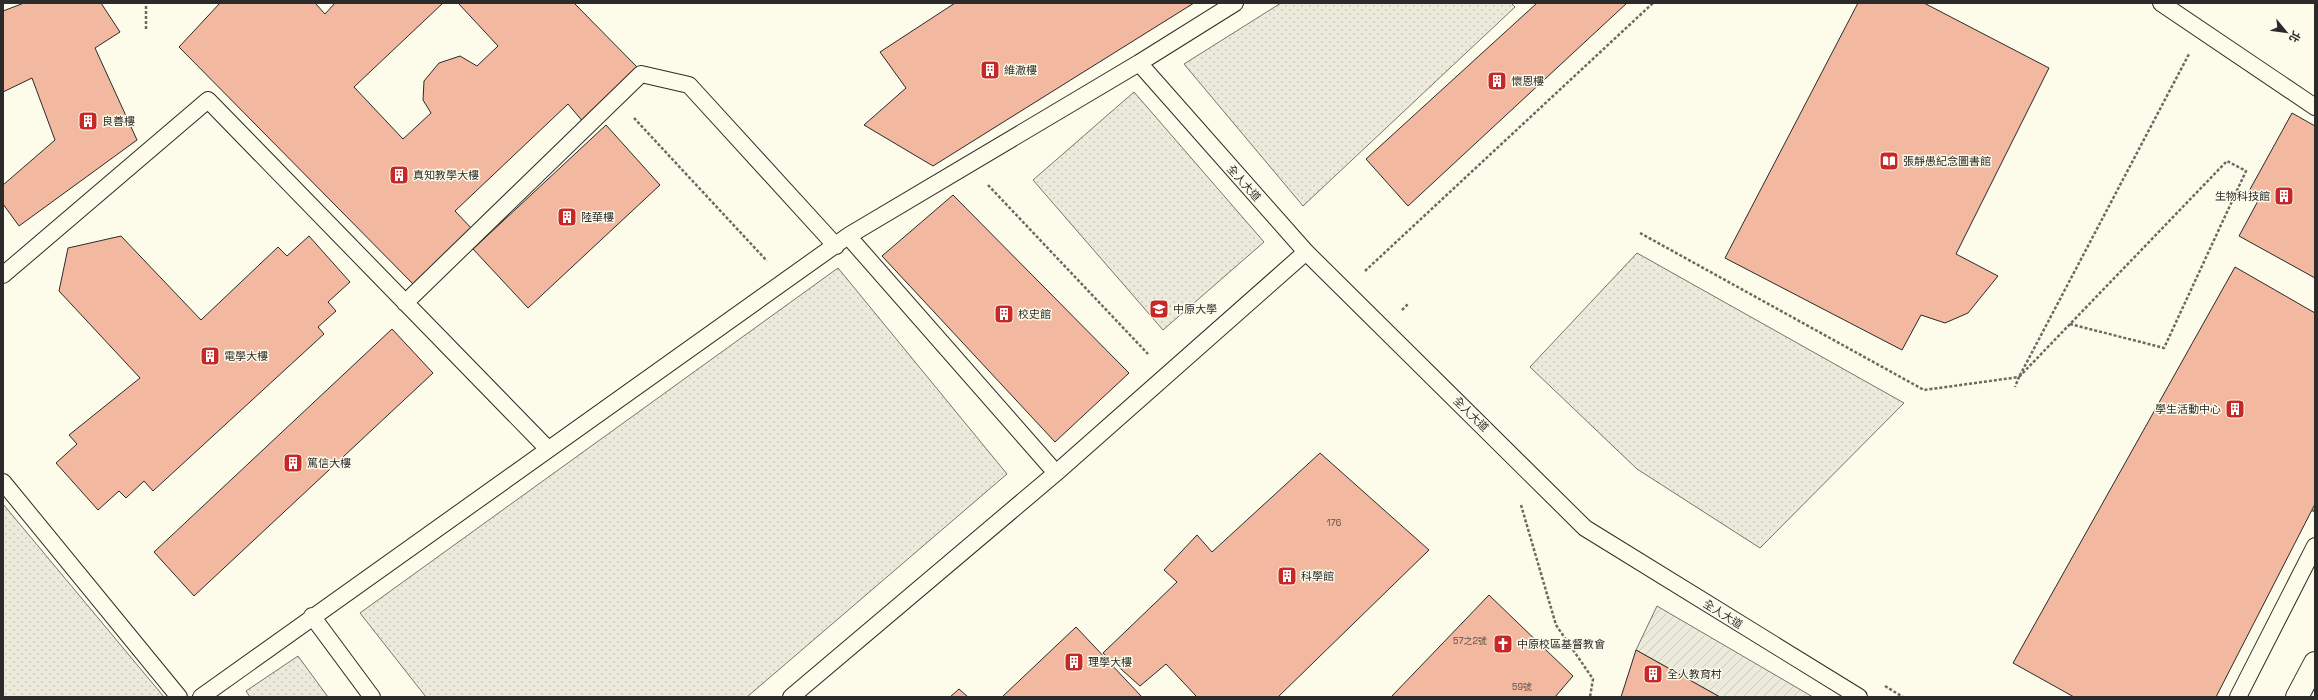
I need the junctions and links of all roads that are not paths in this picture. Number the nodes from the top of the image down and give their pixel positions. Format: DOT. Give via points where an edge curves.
graph roads {
  1 [pos="1235,3"];
  2 [pos="2161,3"];
  3 [pos="1139,64"];
  4 [pos="2315,107"];
  5 [pos="842,241"];
  6 [pos="1306,252"];
  7 [pos="3,275"];
  8 [pos="405,303"];
  9 [pos="548,449"];
  10 [pos="1056,473"];
  11 [pos="3,482"];
  12 [pos="2315,546"];
  13 [pos="312,616"];
  14 [pos="2315,663"];
  15 [pos="179,697"];
  16 [pos="201,697"];
  17 [pos="372,697"];
  18 [pos="791,697"];
  19 [pos="1859,697"];
  20 [pos="2238,697"];
  21 [pos="2296,697"];
  1 -- 3 [label="lane"];
  2 -- 4 [label="lane"];
  3 -- 5 [label="lane"];
  3 -- 6 [label="lane, 全人大道"];
  5 -- 8 [label="lane" via="689,85 640,74"];
  5 -- 9 [label="lane"];
  5 -- 10 [label="lane"];
  6 -- 10 [label="lane"];
  6 -- 19 [label="lane, 全人大道" via="1585,528"];
  7 -- 8 [label="lane" via="208,100"];
  8 -- 9 [label="lane"];
  9 -- 13 [label="lane"];
  10 -- 18 [label="lane"];
  11 -- 15 [label="lane"];
  12 -- 20 [label="lane"];
  13 -- 16 [label="lane"];
  13 -- 17 [label="lane"];
  14 -- 21 [label="street"];
}
